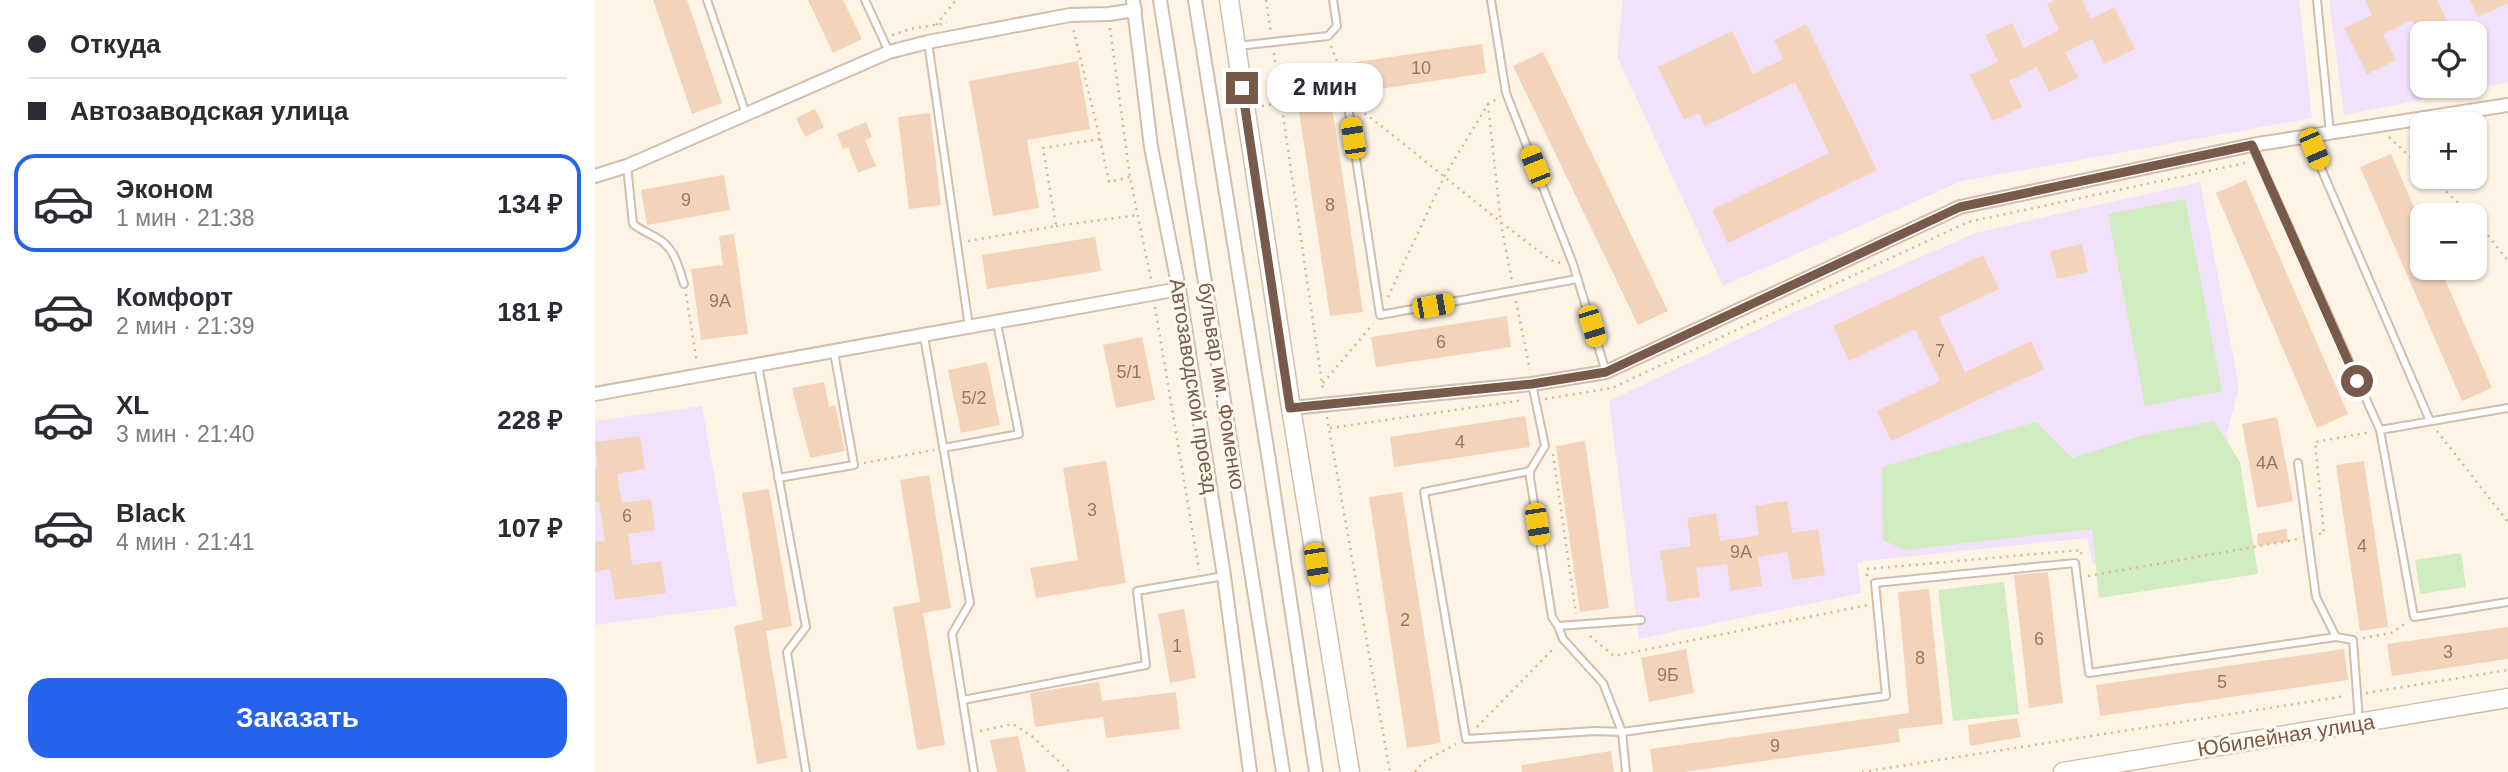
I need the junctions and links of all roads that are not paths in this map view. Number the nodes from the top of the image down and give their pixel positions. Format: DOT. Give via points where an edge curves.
graph roads {
  1 [pos="707,0"];
  2 [pos="865,0"];
  3 [pos="1160,0"];
  4 [pos="1195,0"];
  5 [pos="1229,0"];
  6 [pos="1333,0"];
  7 [pos="1491,0"];
  8 [pos="2317,0"];
  9 [pos="1134,5"];
  10 [pos="928,41"];
  11 [pos="1235,46"];
  12 [pos="889,52"];
  13 [pos="2508,105"];
  14 [pos="1349,113"];
  15 [pos="746,114"];
  16 [pos="2330,133"];
  17 [pos="2308,138"];
  18 [pos="2252,145"];
  19 [pos="627,166"];
  20 [pos="595,174"];
  21 [pos="1577,279"];
  22 [pos="684,284"];
  23 [pos="1179,289"];
  24 [pos="997,323"];
  25 [pos="969,328"];
  26 [pos="924,336"];
  27 [pos="834,352"];
  28 [pos="758,365"];
  29 [pos="1606,372"];
  30 [pos="1532,384"];
  31 [pos="595,394"];
  32 [pos="1290,408"];
  33 [pos="2508,408"];
  34 [pos="2430,421"];
  35 [pos="2379,430"];
  36 [pos="943,448"];
  37 [pos="2298,463"];
  38 [pos="1530,471"];
  39 [pos="779,478"];
  40 [pos="1224,576"];
  41 [pos="2508,602"];
  42 [pos="1641,620"];
  43 [pos="1559,626"];
  44 [pos="2336,637"];
  45 [pos="2508,698"];
  46 [pos="963,700"];
  47 [pos="2360,723"];
  48 [pos="1622,732"];
  49 [pos="806,772"];
  50 [pos="974,772"];
  51 [pos="1250,772"];
  52 [pos="1283,772"];
  53 [pos="1316,772"];
  54 [pos="1350,772"];
  55 [pos="1626,772"];
  56 [pos="2063,772"];
  1 -- 15 [label="lane"];
  2 -- 12 [label="lane"];
  3 -- 52 [label="street, бульвар им. Фоменко"];
  4 -- 53 [label="street, бульвар им. Фоменко"];
  5 -- 11 [label="street"];
  6 -- 11 [label="lane" via="1337,26 1328,36"];
  7 -- 21 [label="lane" via="1506,93"];
  8 -- 16 [label="lane"];
  9 -- 10 [label="street" via="1108,14 1070,15"];
  9 -- 23 [label="street, Автозаводской проезд" via="1151,147"];
  10 -- 12 [label="street"];
  10 -- 25 [label="lane"];
  11 -- 32 [label="street"];
  12 -- 15 [label="street"];
  13 -- 16 [label="street"];
  14 -- 21 [label="lane" via="1380,316"];
  15 -- 19 [label="street"];
  16 -- 17 [label="street"];
  17 -- 18 [label="street"];
  17 -- 34 [label="lane"];
  18 -- 29 [label="street" via="1960,207"];
  18 -- 35 [label="lane"];
  19 -- 20 [label="street"];
  19 -- 22 [label="lane" via="633,224 669,248"];
  21 -- 29 [label="lane"];
  23 -- 24 [label="street"];
  23 -- 40 [label="street, Автозаводской проезд"];
  24 -- 25 [label="street"];
  24 -- 36 [label="lane" via="1020,434"];
  25 -- 26 [label="street"];
  26 -- 27 [label="street"];
  26 -- 36 [label="lane"];
  27 -- 28 [label="street"];
  27 -- 39 [label="lane" via="854,465"];
  28 -- 31 [label="street"];
  28 -- 39 [label="lane"];
  29 -- 30 [label="street"];
  30 -- 32 [label="street"];
  30 -- 38 [label="lane" via="1545,446"];
  32 -- 54 [label="street"];
  33 -- 34 [label="lane"];
  34 -- 35 [label="lane"];
  35 -- 41 [label="lane" via="2414,617"];
  36 -- 46 [label="lane" via="970,603 952,634"];
  37 -- 44 [label="lane" via="2316,597"];
  38 -- 43 [label="lane" via="1552,617"];
  38 -- 48 [label="lane" via="1425,492 1466,739"];
  39 -- 49 [label="lane" via="806,626 787,652"];
  40 -- 46 [label="lane" via="1136,592 1146,665"];
  40 -- 51 [label="street, Автозаводской проезд"];
  42 -- 43 [label="lane"];
  43 -- 48 [label="lane" via="1563,639 1603,683"];
  44 -- 47 [label="lane" via="2353,640"];
  44 -- 48 [label="lane" via="2089,673 2075,563 1875,583 1886,696"];
  45 -- 47 [label="street, Юбилейная улица"];
  46 -- 50 [label="lane"];
  47 -- 56 [label="street, Юбилейная улица"];
  48 -- 55 [label="lane"];
}
